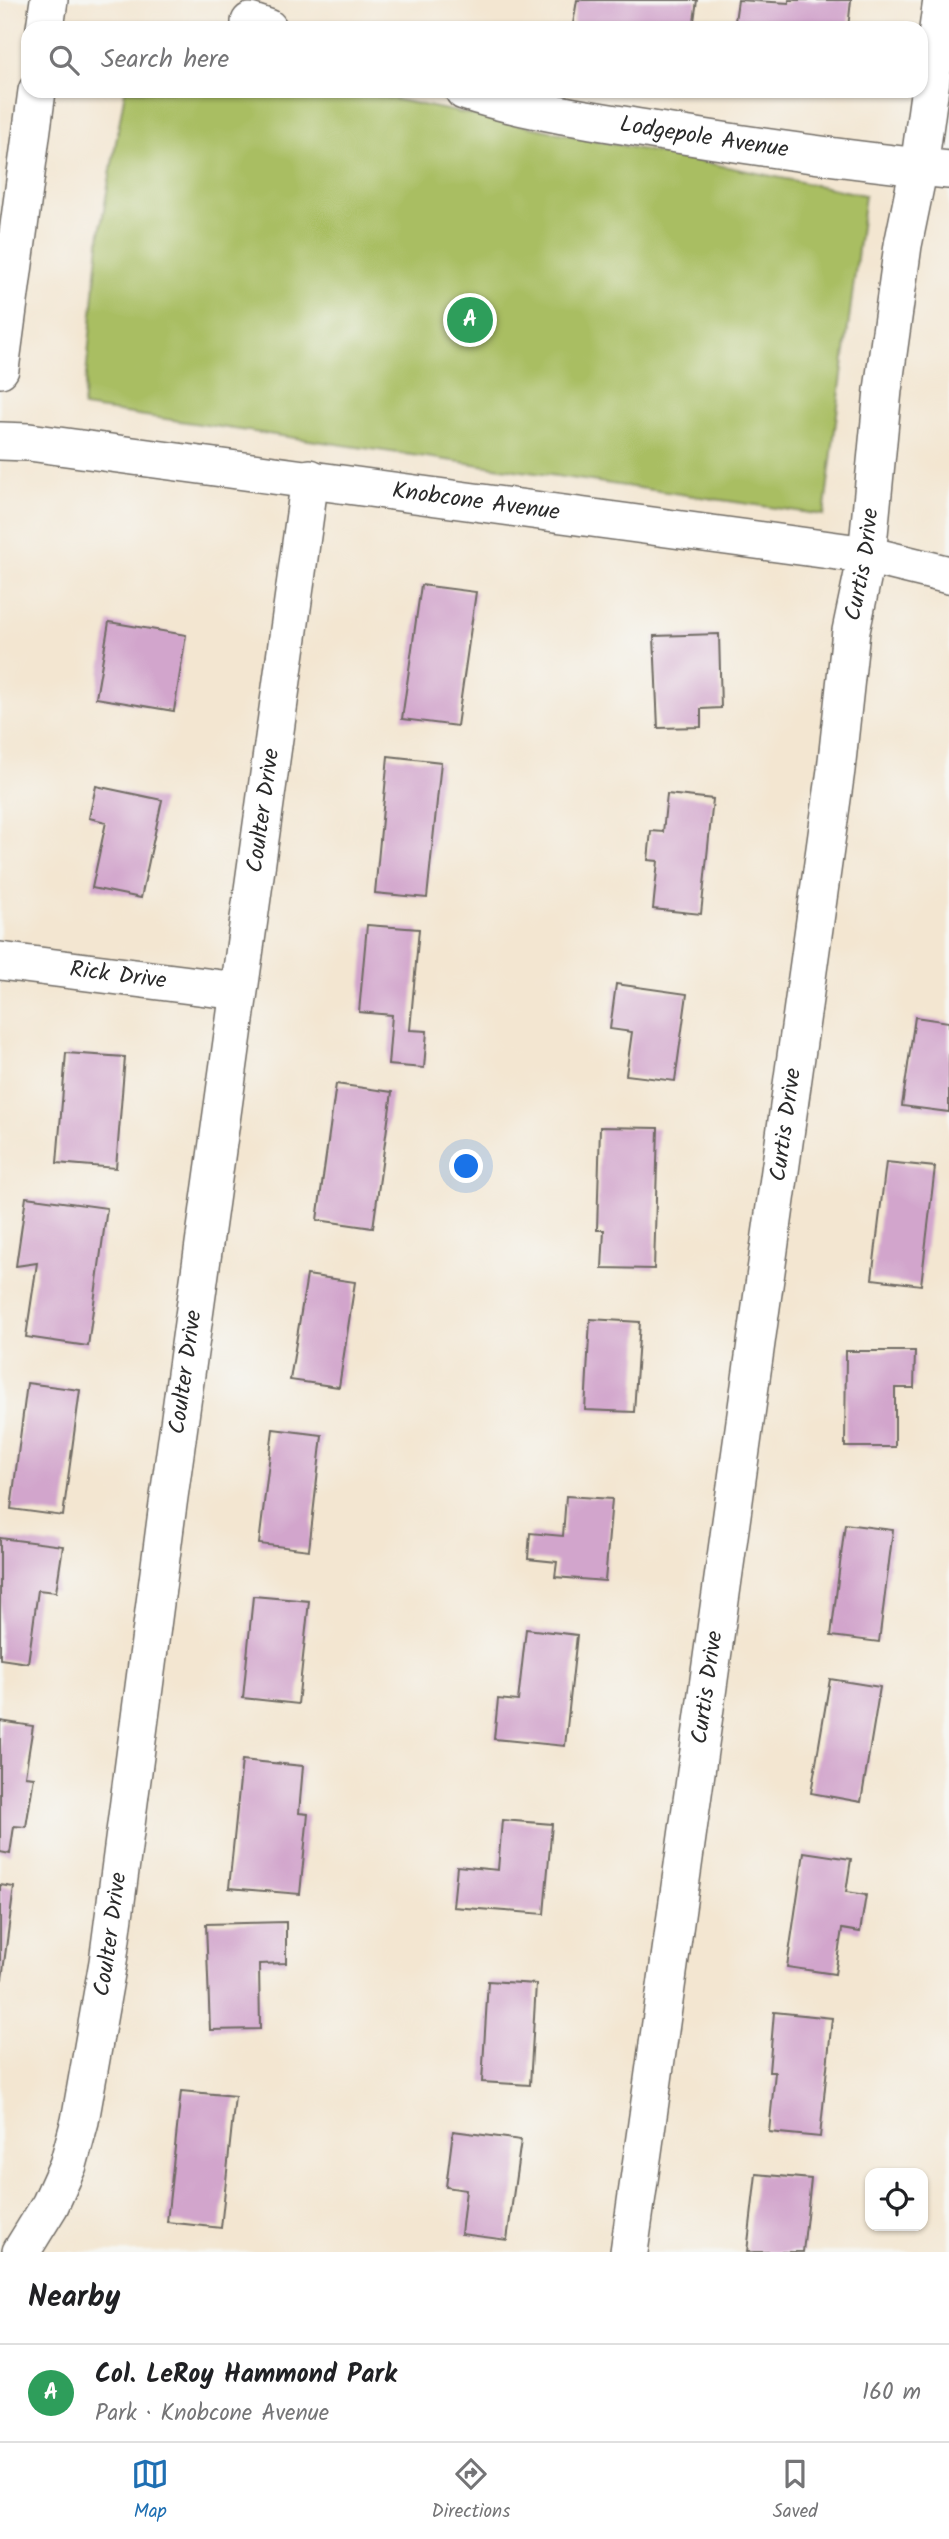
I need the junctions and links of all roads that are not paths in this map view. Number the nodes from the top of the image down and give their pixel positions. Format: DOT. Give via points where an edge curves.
graph roads {
  1 [pos="49,0"];
  2 [pos="942,0"];
  3 [pos="46,21"];
  4 [pos="36,98"];
  5 [pos="485,98"];
  6 [pos="934,168"];
  7 [pos="0,369"];
  8 [pos="0,441"];
  9 [pos="310,478"];
  10 [pos="867,555"];
  11 [pos="949,575"];
  12 [pos="0,961"];
  13 [pos="238,991"];
  14 [pos="21,2252"];
  15 [pos="629,2252"];
  1 -- 3 [label="street"];
  2 -- 6 [label="street, Curtis Drive"];
  4 -- 7 [label="street"];
  5 -- 6 [label="street, Lodgepole Avenue" via="513,107 825,157"];
  6 -- 10 [label="street, Curtis Drive" via="902,245"];
  8 -- 9 [label="street, Knobcone Avenue"];
  9 -- 10 [label="street, Knobcone Avenue"];
  9 -- 13 [label="street, Coulter Drive"];
  10 -- 11 [label="street, Knobcone Avenue"];
  10 -- 15 [label="street, Curtis Drive" via="851,631 836,770"];
  12 -- 13 [label="street, Rick Drive"];
  13 -- 14 [label="street, Coulter Drive" via="106,1975 68,2165"];
}
